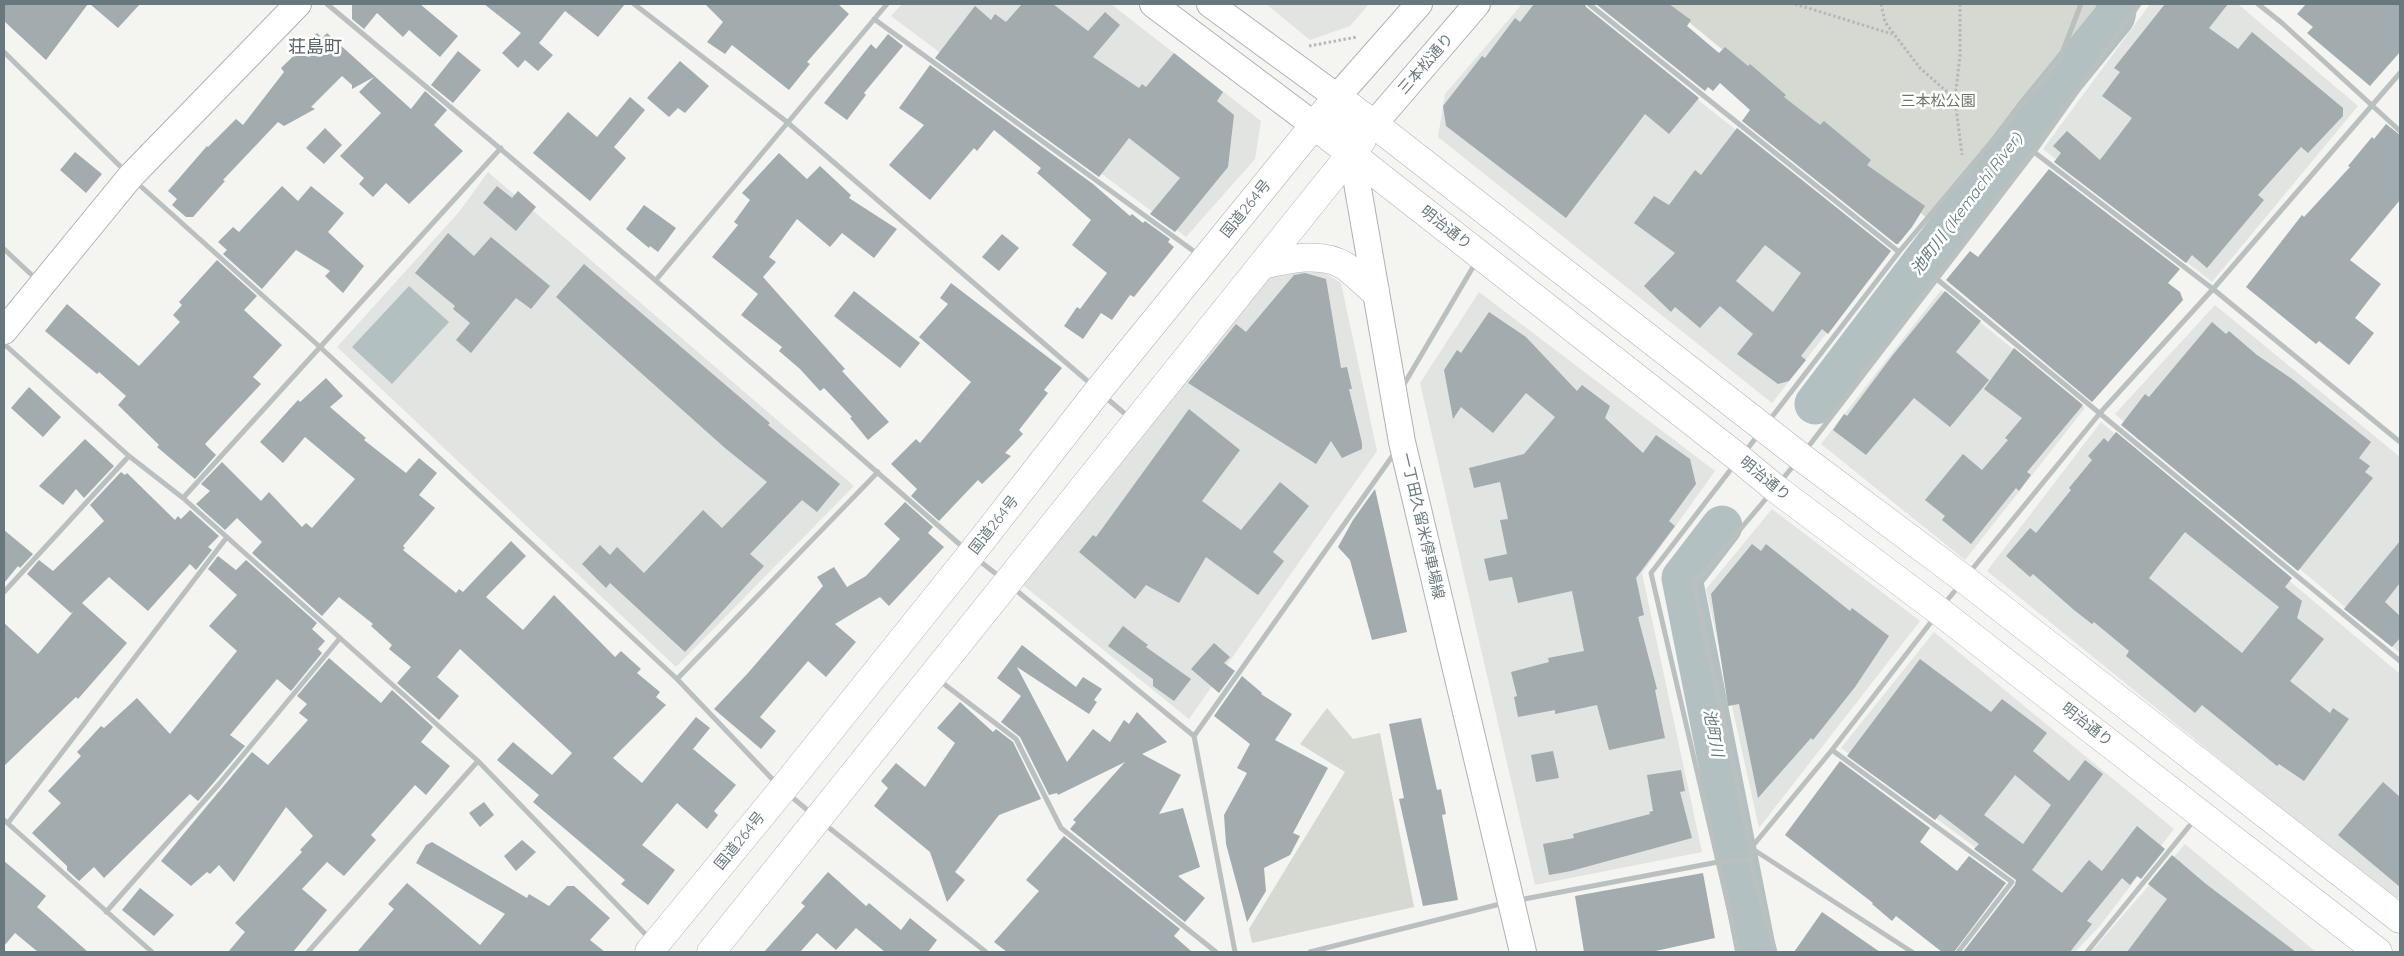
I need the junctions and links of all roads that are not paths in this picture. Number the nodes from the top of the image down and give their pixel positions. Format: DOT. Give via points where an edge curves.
graph roads {
  1 [pos="298,4"];
  2 [pos="326,4"];
  3 [pos="634,4"];
  4 [pos="887,4"];
  5 [pos="1153,4"];
  6 [pos="1210,4"];
  7 [pos="1419,4"];
  8 [pos="1477,4"];
  9 [pos="1589,4"];
  10 [pos="2081,4"];
  11 [pos="2139,4"];
  12 [pos="2258,4"];
  13 [pos="874,19"];
  14 [pos="4,52"];
  15 [pos="2400,73"];
  16 [pos="1337,97"];
  17 [pos="2370,106"];
  18 [pos="787,122"];
  19 [pos="1374,124"];
  20 [pos="1314,125"];
  21 [pos="2400,131"];
  22 [pos="501,148"];
  23 [pos="2034,152"];
  24 [pos="1352,154"];
  25 [pos="130,177"];
  26 [pos="4,249"];
  27 [pos="1899,252"];
  28 [pos="1480,255"];
  29 [pos="1204,259"];
  30 [pos="1263,264"];
  31 [pos="656,280"];
  32 [pos="1938,280"];
  33 [pos="40,284"];
  34 [pos="2212,289"];
  35 [pos="1375,292"];
  36 [pos="4,331"];
  37 [pos="4,344"];
  38 [pos="320,347"];
  39 [pos="1098,391"];
  40 [pos="1394,400"];
  41 [pos="2100,413"];
  42 [pos="1136,424"];
  43 [pos="1764,427"];
  44 [pos="1402,442"];
  45 [pos="2400,442"];
  46 [pos="129,456"];
  47 [pos="1801,457"];
  48 [pos="1740,459"];
  49 [pos="878,472"];
  50 [pos="1775,488"];
  51 [pos="183,498"];
  52 [pos="228,537"];
  53 [pos="971,554"];
  54 [pos="1964,579"];
  55 [pos="1008,584"];
  56 [pos="4,592"];
  57 [pos="1940,611"];
  58 [pos="340,638"];
  59 [pos="2400,661"];
  60 [pos="933,676"];
  61 [pos="677,678"];
  62 [pos="2111,694"];
  63 [pos="2088,726"];
  64 [pos="1194,736"];
  65 [pos="1832,750"];
  66 [pos="478,761"];
  67 [pos="782,790"];
  68 [pos="2200,813"];
  69 [pos="818,819"];
  70 [pos="6,822"];
  71 [pos="1751,848"];
  72 [pos="1750,860"];
  73 [pos="1718,862"];
  74 [pos="1511,902"];
  75 [pos="106,912"];
  76 [pos="2400,919"];
  77 [pos="655,948"];
  78 [pos="152,952"];
  79 [pos="308,952"];
  80 [pos="711,952"];
  81 [pos="986,952"];
  82 [pos="1216,952"];
  83 [pos="1235,952"];
  84 [pos="1310,952"];
  85 [pos="1523,952"];
  86 [pos="1739,952"];
  87 [pos="1775,952"];
  88 [pos="1912,952"];
  89 [pos="1958,952"];
  90 [pos="2087,952"];
  91 [pos="2378,952"];
  1 -- 25 [label="main road"];
  2 -- 22 [label="street"];
  3 -- 18 [label="street"];
  4 -- 13 [label="street"];
  5 -- 20 [label="main road, 明治通り"];
  6 -- 16 [label="main road"];
  7 -- 16 [label="main road"];
  8 -- 19 [label="main road, 三本松通り"];
  9 -- 27 [label="street"];
  10 -- 27 [label="street" via="2058,61"];
  11 -- 23 [label="street"];
  12 -- 17 [label="street"];
  13 -- 18 [label="street"];
  13 -- 29 [label="street"];
  14 -- 25 [label="street"];
  15 -- 17 [label="street"];
  16 -- 19 [label="highway"];
  16 -- 20 [label="highway, 国道264号"];
  16 -- 24 [label="main road, 一丁田久留米停車場線"];
  17 -- 21 [label="street"];
  17 -- 34 [label="street"];
  18 -- 31 [label="street"];
  18 -- 39 [label="street"];
  19 -- 24 [label="highway"];
  19 -- 43 [label="highway"];
  20 -- 24 [label="highway, 明治通り"];
  20 -- 29 [label="highway, 国道264号"];
  22 -- 31 [label="street"];
  22 -- 38 [label="street"];
  23 -- 32 [label="street"];
  23 -- 34 [label="street"];
  24 -- 28 [label="highway, 明治通り"];
  24 -- 30 [label="highway"];
  24 -- 35 [label="main road, 一丁田久留米停車場線"];
  25 -- 33 [label="main road"];
  25 -- 38 [label="street"];
  26 -- 33 [label="street"];
  27 -- 43 [label="street"];
  28 -- 40 [label="street"];
  28 -- 48 [label="highway, 明治通り"];
  29 -- 39 [label="highway, 国道264号"];
  30 -- 35 [label="highway" via="1315,258 1344,265"];
  30 -- 42 [label="highway"];
  31 -- 49 [label="street"];
  32 -- 41 [label="street"];
  32 -- 47 [label="street"];
  33 -- 36 [label="main road"];
  34 -- 41 [label="street"];
  34 -- 45 [label="street"];
  35 -- 40 [label="main road, 一丁田久留米停車場線"];
  37 -- 46 [label="street"];
  38 -- 51 [label="street"];
  38 -- 61 [label="street"];
  39 -- 42 [label="street"];
  39 -- 53 [label="highway, 国道264号"];
  40 -- 44 [label="main road, 一丁田久留米停車場線"];
  41 -- 54 [label="street"];
  41 -- 59 [label="street"];
  42 -- 55 [label="highway"];
  43 -- 47 [label="highway"];
  43 -- 48 [label="street"];
  44 -- 64 [label="street"];
  44 -- 74 [label="main road, 一丁田久留米停車場線"];
  46 -- 51 [label="street"];
  46 -- 56 [label="street"];
  47 -- 50 [label="street"];
  47 -- 54 [label="highway"];
  48 -- 50 [label="highway, 明治通り"];
  48 -- 73 [label="street" via="1651,573"];
  49 -- 53 [label="street"];
  49 -- 61 [label="street"];
  50 -- 57 [label="highway, 明治通り"];
  50 -- 71 [label="street" via="1694,584"];
  51 -- 52 [label="street"];
  52 -- 58 [label="street"];
  52 -- 70 [label="street"];
  53 -- 55 [label="street"];
  53 -- 67 [label="highway, 国道264号"];
  54 -- 57 [label="street"];
  54 -- 62 [label="highway"];
  55 -- 60 [label="highway"];
  55 -- 64 [label="street"];
  57 -- 63 [label="highway, 明治通り"];
  57 -- 65 [label="street"];
  58 -- 66 [label="street"];
  58 -- 75 [label="street" via="219,784"];
  60 -- 69 [label="highway"];
  60 -- 82 [label="street" via="1016,739 1061,828"];
  61 -- 67 [label="street"];
  62 -- 63 [label="highway"];
  62 -- 76 [label="highway"];
  63 -- 68 [label="highway, 明治通り"];
  64 -- 83 [label="street"];
  65 -- 71 [label="street"];
  65 -- 89 [label="street" via="2012,882"];
  66 -- 77 [label="street"];
  66 -- 79 [label="street"];
  67 -- 69 [label="street"];
  67 -- 77 [label="highway, 国道264号"];
  68 -- 90 [label="street"];
  68 -- 91 [label="highway, 明治通り"];
  69 -- 80 [label="highway"];
  69 -- 81 [label="street"];
  70 -- 75 [label="street"];
  71 -- 72 [label="street"];
  71 -- 88 [label="street"];
  72 -- 73 [label="street"];
  72 -- 87 [label="street"];
  73 -- 74 [label="street"];
  73 -- 86 [label="street"];
  74 -- 84 [label="street"];
  74 -- 85 [label="main road, 一丁田久留米停車場線"];
  75 -- 78 [label="street"];
}
